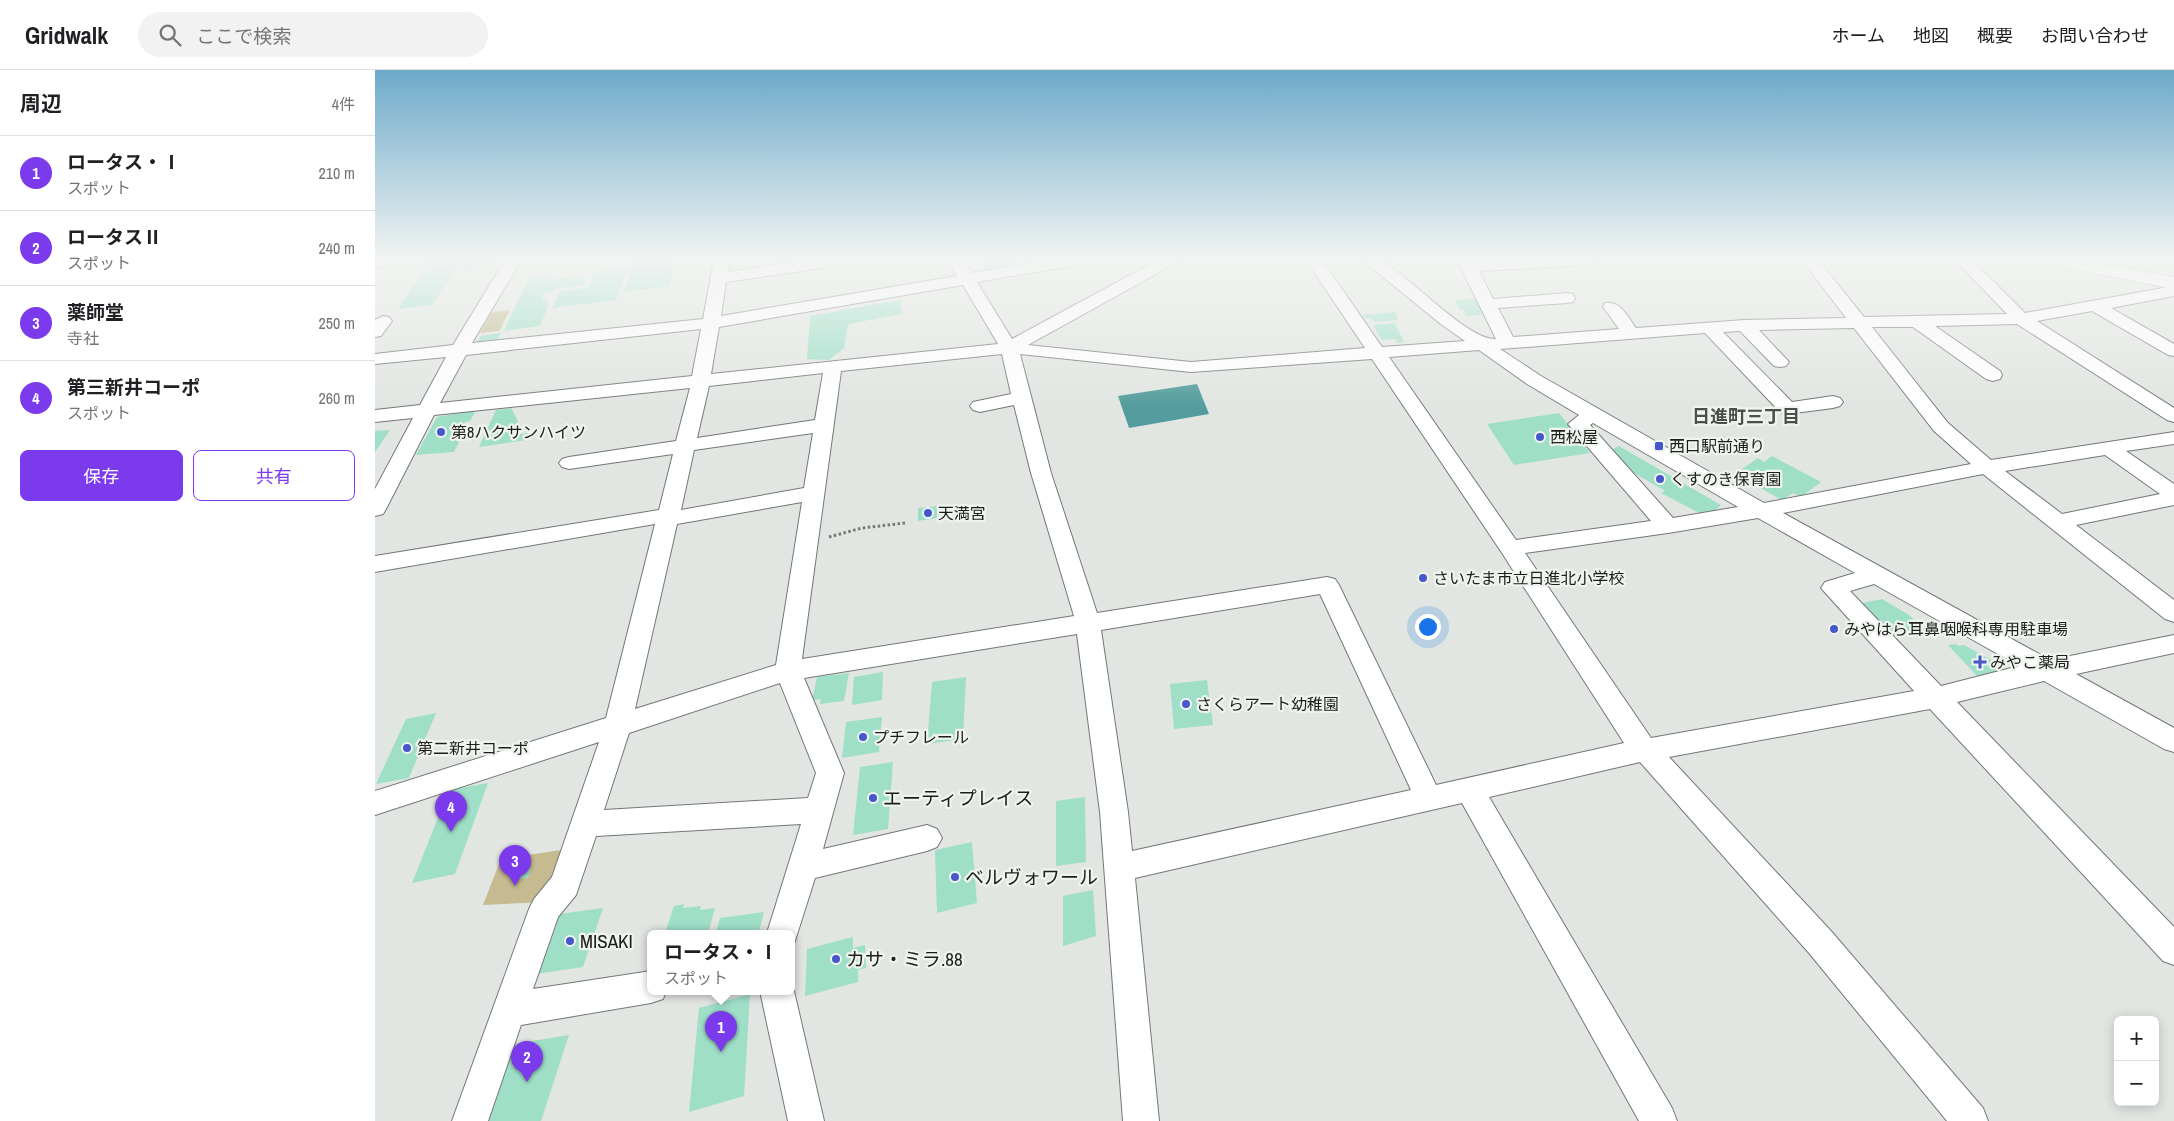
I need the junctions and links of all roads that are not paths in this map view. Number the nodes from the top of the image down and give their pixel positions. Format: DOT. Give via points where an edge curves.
graph roads {
  1 [pos="484,309"];
  2 [pos="713,309"];
  3 [pos="777,309"];
  4 [pos="986,309"];
  5 [pos="1080,309"];
  6 [pos="1348,309"];
  7 [pos="1434,309"];
  8 [pos="1491,309"];
  9 [pos="1613,309"];
  10 [pos="1850,309"];
  11 [pos="2011,309"];
  12 [pos="2078,309"];
  13 [pos="2101,309"];
  14 [pos="2021,319"];
  15 [pos="1860,321"];
  16 [pos="1916,321"];
  17 [pos="711,323"];
  18 [pos="1745,325"];
  19 [pos="1710,328"];
  20 [pos="1631,333"];
  21 [pos="1507,342"];
  22 [pos="1481,345"];
  23 [pos="1009,348"];
  24 [pos="459,350"];
  25 [pos="2174,351"];
  26 [pos="1378,352"];
  27 [pos="375,359"];
  28 [pos="1780,362"];
  29 [pos="833,366"];
  30 [pos="1993,374"];
  31 [pos="701,380"];
  32 [pos="1021,398"];
  33 [pos="1833,402"];
  34 [pos="980,406"];
  35 [pos="429,410"];
  36 [pos="1593,415"];
  37 [pos="375,416"];
  38 [pos="2174,416"];
  39 [pos="824,425"];
  40 [pos="2174,438"];
  41 [pos="686,445"];
  42 [pos="2108,448"];
  43 [pos="569,463"];
  44 [pos="1987,467"];
  45 [pos="814,493"];
  46 [pos="2174,494"];
  47 [pos="2174,498"];
  48 [pos="375,509"];
  49 [pos="1763,510"];
  50 [pos="668,517"];
  51 [pos="2058,522"];
  52 [pos="1668,526"];
  53 [pos="1510,548"];
  54 [pos="375,564"];
  55 [pos="1877,575"];
  56 [pos="2174,613"];
  57 [pos="1088,622"];
  58 [pos="2174,644"];
  59 [pos="2048,670"];
  60 [pos="788,671"];
  61 [pos="1938,697"];
  62 [pos="618,725"];
  63 [pos="2174,741"];
  64 [pos="1645,750"];
  65 [pos="1470,790"];
  66 [pos="1429,799"];
  67 [pos="375,803"];
  68 [pos="819,810"];
  69 [pos="585,824"];
  70 [pos="927,838"];
  71 [pos="802,868"];
  72 [pos="1119,868"];
  73 [pos="784,930"];
  74 [pos="2174,950"];
  75 [pos="647,988"];
  76 [pos="778,995"];
  77 [pos="510,1010"];
  78 [pos="470,1121"];
  79 [pos="806,1121"];
  80 [pos="1141,1121"];
  81 [pos="1659,1121"];
  82 [pos="1970,1121"];
  1 -- 24 [label="street"];
  2 -- 17 [label="street"];
  3 -- 17 [label="street"];
  4 -- 23 [label="street"];
  5 -- 23 [label="street"];
  6 -- 26 [label="street"];
  7 -- 22 [label="street"];
  8 -- 21 [label="street"];
  9 -- 20 [label="street"];
  10 -- 15 [label="street"];
  11 -- 14 [label="street"];
  12 -- 14 [label="street"];
  13 -- 25 [label="street"];
  14 -- 16 [label="street"];
  14 -- 38 [label="street"];
  15 -- 16 [label="street"];
  15 -- 18 [label="street"];
  15 -- 44 [label="street" via="1941,427"];
  16 -- 30 [label="street"];
  17 -- 24 [label="street"];
  17 -- 31 [label="street"];
  18 -- 19 [label="street"];
  18 -- 28 [label="street"];
  19 -- 20 [label="street"];
  19 -- 33 [label="street" via="1787,408"];
  20 -- 21 [label="street"];
  21 -- 22 [label="street"];
  22 -- 26 [label="street"];
  22 -- 36 [label="street"];
  23 -- 26 [label="street" via="1191,367"];
  23 -- 29 [label="street"];
  23 -- 32 [label="street"];
  24 -- 27 [label="street"];
  24 -- 35 [label="street"];
  26 -- 53 [label="street"];
  29 -- 31 [label="street"];
  29 -- 39 [label="street"];
  31 -- 35 [label="street"];
  31 -- 41 [label="street"];
  32 -- 34 [label="street"];
  32 -- 57 [label="street"];
  35 -- 37 [label="street"];
  35 -- 48 [label="street"];
  36 -- 49 [label="street"];
  36 -- 52 [label="street" via="1578,424"];
  39 -- 41 [label="street"];
  39 -- 45 [label="street"];
  40 -- 42 [label="street"];
  41 -- 43 [label="street"];
  41 -- 50 [label="street"];
  42 -- 44 [label="street"];
  42 -- 46 [label="street"];
  44 -- 49 [label="street"];
  44 -- 51 [label="street"];
  45 -- 50 [label="street"];
  45 -- 60 [label="street"];
  47 -- 51 [label="street"];
  49 -- 52 [label="street"];
  49 -- 55 [label="street"];
  50 -- 54 [label="street"];
  50 -- 62 [label="street"];
  51 -- 56 [label="street"];
  52 -- 53 [label="street"];
  53 -- 64 [label="street"];
  55 -- 59 [label="street"];
  55 -- 61 [label="street" via="1833,588"];
  57 -- 60 [label="street"];
  57 -- 66 [label="street" via="1327,585"];
  57 -- 72 [label="street"];
  58 -- 59 [label="street"];
  59 -- 61 [label="street"];
  59 -- 63 [label="street"];
  60 -- 62 [label="street"];
  60 -- 68 [label="street" via="830,773"];
  61 -- 64 [label="street"];
  61 -- 74 [label="street"];
  62 -- 67 [label="street"];
  62 -- 69 [label="street"];
  64 -- 65 [label="street"];
  64 -- 82 [label="street" via="1820,942"];
  65 -- 66 [label="street"];
  65 -- 81 [label="street"];
  66 -- 72 [label="street"];
  68 -- 69 [label="street"];
  68 -- 71 [label="street"];
  69 -- 77 [label="street" via="565,886 545,909"];
  70 -- 71 [label="street"];
  71 -- 73 [label="street"];
  72 -- 80 [label="street"];
  75 -- 77 [label="street"];
  76 -- 79 [label="street"];
  77 -- 78 [label="street"];
}
